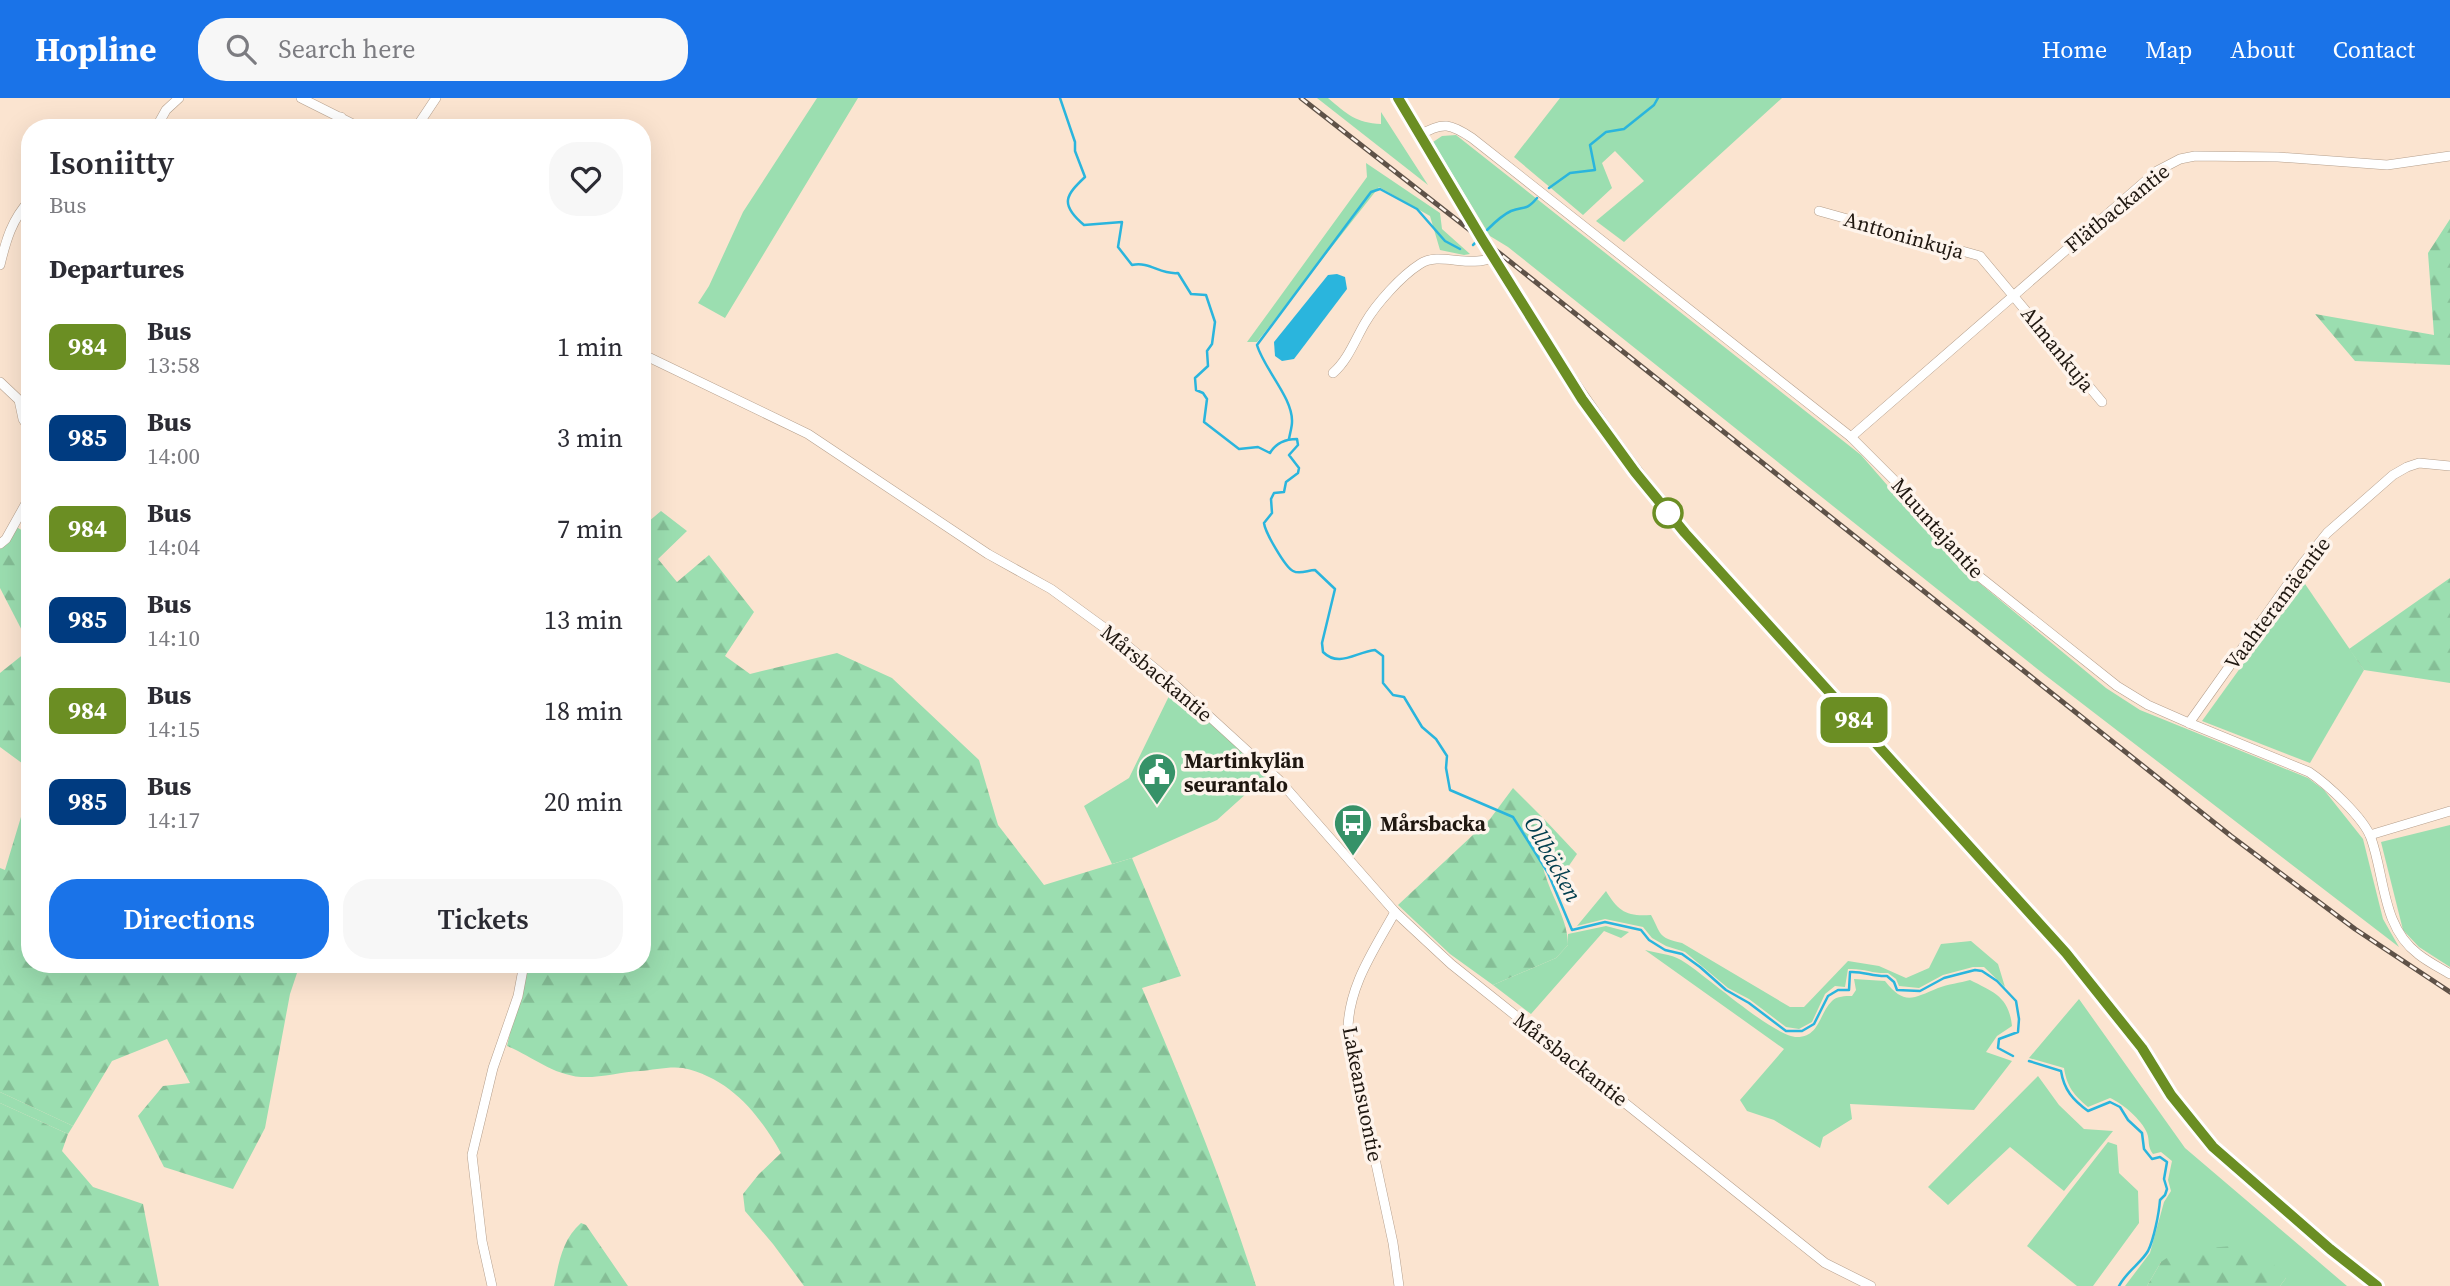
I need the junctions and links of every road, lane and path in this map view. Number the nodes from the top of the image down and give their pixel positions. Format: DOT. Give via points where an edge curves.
graph roads {
  1 [pos="179,98"];
  2 [pos="301,98"];
  3 [pos="436,98"];
  4 [pos="1398,98"];
  5 [pos="341,117"];
  6 [pos="161,119"];
  7 [pos="345,119"];
  8 [pos="422,119"];
  9 [pos="1420,135"];
  10 [pos="2450,156"];
  11 [pos="21,209"];
  12 [pos="1819,211"];
  13 [pos="1493,257"];
  14 [pos="0,265"];
  15 [pos="2014,295"];
  16 [pos="651,357"];
  17 [pos="1333,373"];
  18 [pos="0,382"];
  19 [pos="2102,402"];
  20 [pos="21,410"];
  21 [pos="1851,437"];
  22 [pos="2450,466"];
  23 [pos="21,512"];
  24 [pos="0,544"];
  25 [pos="2189,723"];
  26 [pos="2450,811"];
  27 [pos="2370,835"];
  28 [pos="1395,912"];
  29 [pos="522,973"];
  30 [pos="2450,974"];
  31 [pos="492,1286"];
  32 [pos="1399,1286"];
  33 [pos="1871,1286"];
  34 [pos="2377,1286"];
  1 -- 6 [label="street"];
  2 -- 5 [label="street"];
  3 -- 8 [label="street"];
  4 -- 9 [label="street"];
  5 -- 7 [label="street"];
  9 -- 13 [label="street"];
  9 -- 21 [label="street, Muuntajantie" via="1449,125 1472,138"];
  10 -- 15 [label="street, Flätbackantie" via="2387,165 2278,157 2180,159 2157,170"];
  11 -- 14 [label="street" via="11,225"];
  12 -- 15 [label="street, Anttoninkuja" via="1980,257"];
  13 -- 17 [label="street" via="1420,263 1377,304"];
  13 -- 34 [label="street" via="1582,399 1635,472 2066,953 2142,1048 2193,1125"];
  15 -- 19 [label="street, Almankuja"];
  15 -- 21 [label="street, Flätbackantie"];
  16 -- 28 [label="street, Mårsbackantie" via="808,434 988,554 1051,589 1117,637 1279,780"];
  18 -- 20 [label="street" via="19,400"];
  21 -- 25 [label="street, Muuntajantie" via="1980,577 2117,686"];
  22 -- 25 [label="street, Vaahteramäentie" via="2427,463 2407,467 2327,533"];
  23 -- 24 [label="street"];
  25 -- 27 [label="street, Muuntajantie" via="2309,772 2326,783"];
  26 -- 27 [label="street"];
  27 -- 30 [label="street, Muuntajantie" via="2398,933 2416,953"];
  28 -- 32 [label="street, Lakeansuontie" via="1353,990 1347,1013"];
  28 -- 33 [label="street, Mårsbackantie" via="1451,964 1814,1254"];
  29 -- 31 [label="street" via="472,1155"];
}
